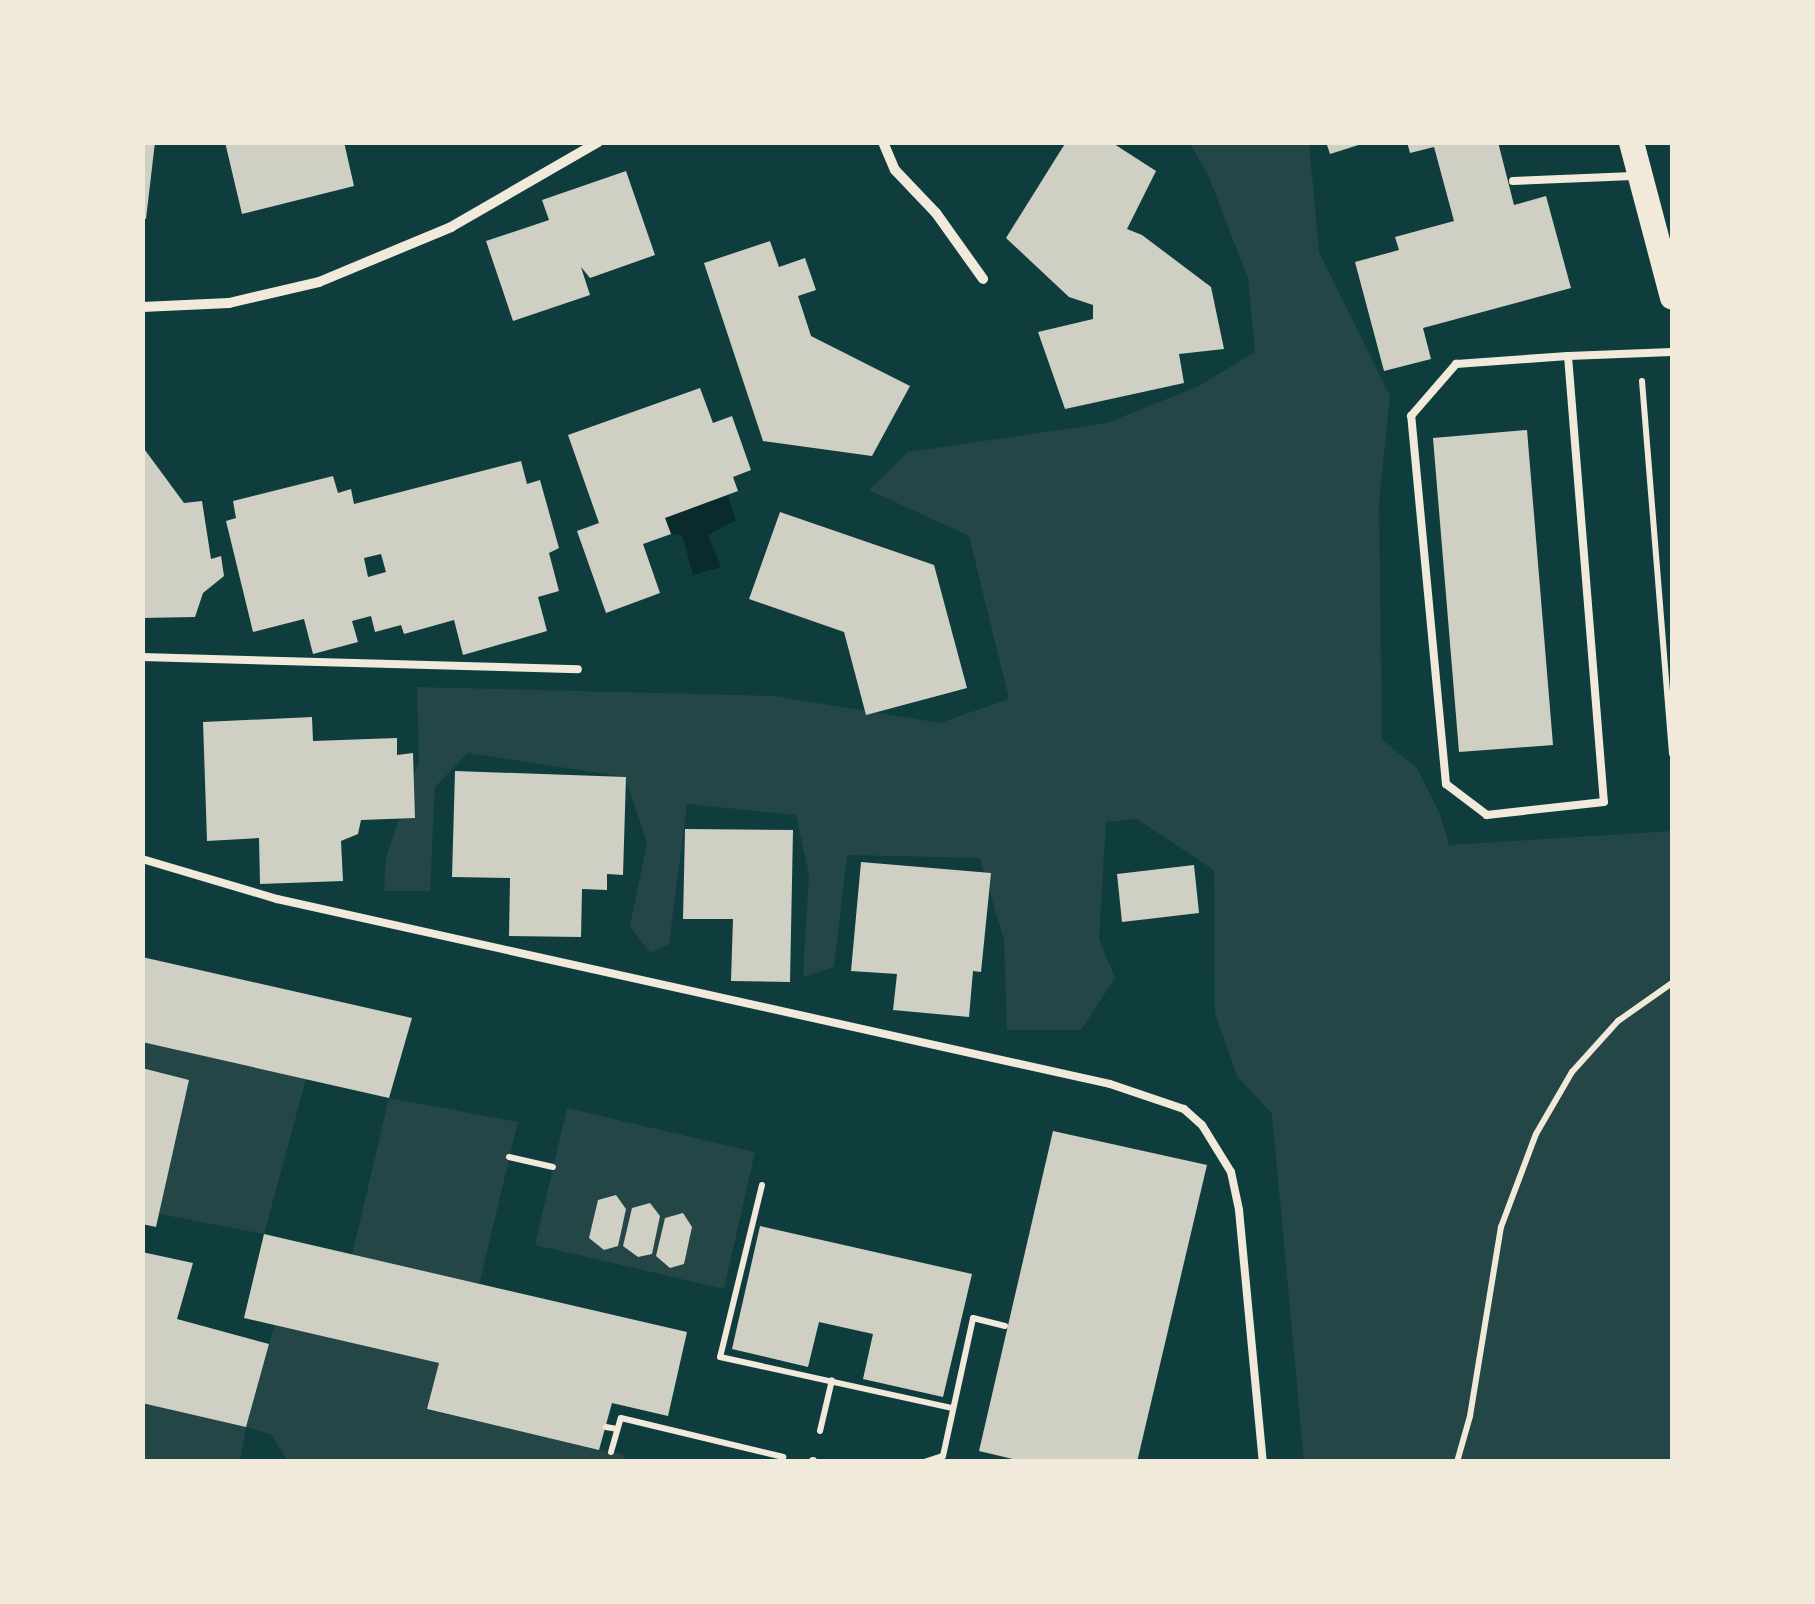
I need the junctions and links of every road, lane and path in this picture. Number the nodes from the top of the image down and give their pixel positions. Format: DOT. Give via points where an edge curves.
graph roads {
  1 [pos="598,142"];
  2 [pos="883,142"];
  3 [pos="1631,142"];
  4 [pos="1644,176"];
  5 [pos="1513,181"];
  6 [pos="983,279"];
  7 [pos="1672,298"];
  8 [pos="142,308"];
  9 [pos="1672,352"];
  10 [pos="1641,353"];
  11 [pos="1568,356"];
  12 [pos="142,657"];
  13 [pos="578,670"];
  14 [pos="1672,754"];
  15 [pos="142,859"];
  16 [pos="1672,983"];
  17 [pos="510,1157"];
  18 [pos="554,1166"];
  19 [pos="762,1186"];
  20 [pos="1005,1326"];
  21 [pos="832,1380"];
  22 [pos="952,1408"];
  23 [pos="606,1427"];
  24 [pos="617,1430"];
  25 [pos="610,1452"];
  26 [pos="813,1461"];
  27 [pos="924,1462"];
  28 [pos="1263,1462"];
  29 [pos="1457,1462"];
  1 -- 8 [label="street" via="451,227 319,282 229,304"];
  2 -- 6 [label="street" via="895,170"];
  3 -- 4 [label="main road"];
  4 -- 5 [label="lane"];
  4 -- 7 [label="main road"];
  9 -- 10 [label="lane"];
  10 -- 11 [label="lane"];
  10 -- 14 [label="path"];
  11 -- 11 [label="lane" via="1604,802 1487,815 1446,784 1411,416 1456,364"];
  12 -- 13 [label="lane"];
  15 -- 28 [label="lane" via="277,900 1110,1084 1184,1109 1218,1150 1235,1191"];
  16 -- 29 [label="path" via="1618,1021 1572,1072 1536,1134 1501,1228"];
  17 -- 18 [label="path"];
  19 -- 21 [label="path" via="720,1358"];
  20 -- 22 [label="path" via="973,1318"];
  21 -- 22 [label="path"];
  21 -- 26 [label="path"];
  22 -- 27 [label="path" via="943,1456"];
  23 -- 24 [label="path"];
  24 -- 25 [label="path"];
  24 -- 26 [label="path" via="621,1418"];
}
